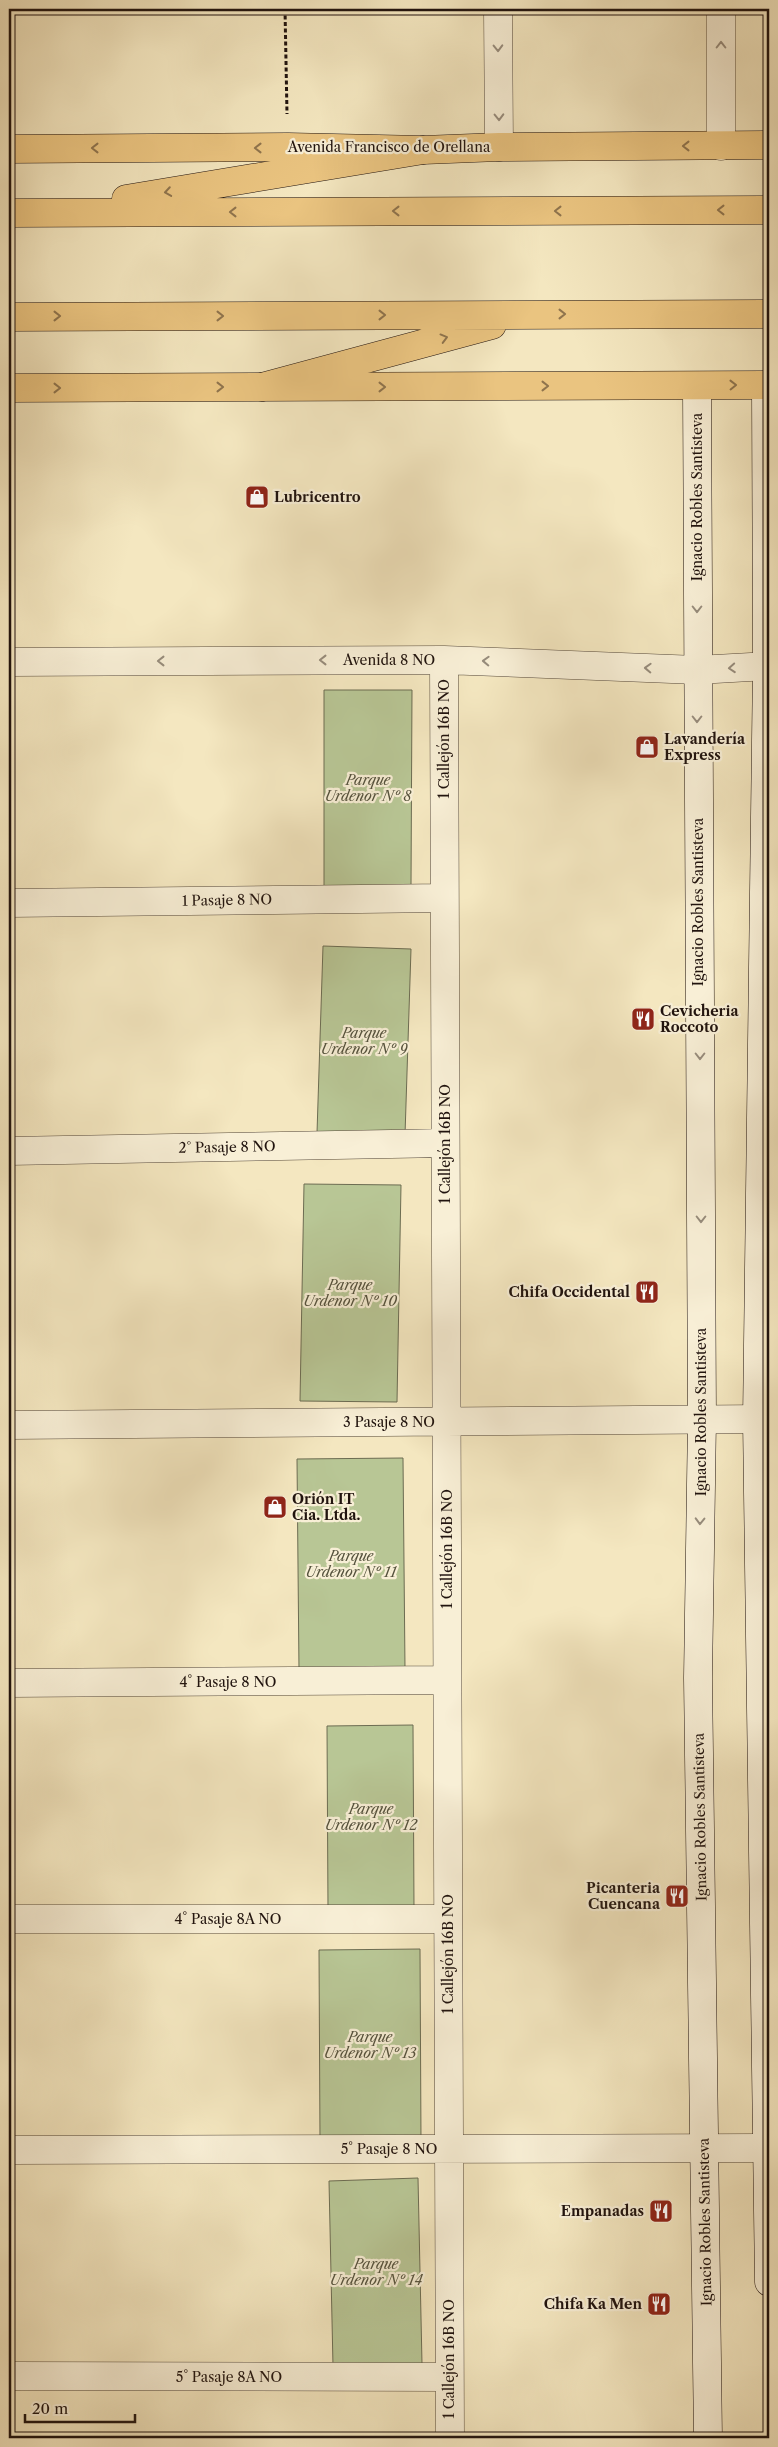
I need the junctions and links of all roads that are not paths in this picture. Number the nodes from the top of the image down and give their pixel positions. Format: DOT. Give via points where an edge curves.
graph roads {
  1 [pos="498,9"];
  2 [pos="721,9"];
  3 [pos="769,145"];
  4 [pos="721,146"];
  5 [pos="499,147"];
  6 [pos="9,148"];
  7 [pos="423,150"];
  8 [pos="769,210"];
  9 [pos="9,213"];
  10 [pos="44,213"];
  11 [pos="529,314"];
  12 [pos="769,314"];
  13 [pos="9,317"];
  14 [pos="768,385"];
  15 [pos="697,386"];
  16 [pos="262,387"];
  17 [pos="9,388"];
  18 [pos="444,660"];
  19 [pos="9,662"];
  20 [pos="768,666"];
  21 [pos="697,670"];
  22 [pos="444,898"];
  23 [pos="9,903"];
  24 [pos="445,1143"];
  25 [pos="9,1151"];
  26 [pos="702,1420"];
  27 [pos="763,1420"];
  28 [pos="446,1422"];
  29 [pos="9,1425"];
  30 [pos="447,1680"];
  31 [pos="9,1683"];
  32 [pos="9,1919"];
  33 [pos="448,1919"];
  34 [pos="704,2148"];
  35 [pos="768,2148"];
  36 [pos="449,2149"];
  37 [pos="9,2150"];
  38 [pos="769,2282"];
  39 [pos="9,2376"];
  40 [pos="450,2377"];
  41 [pos="450,2438"];
  42 [pos="708,2438"];
  1 -- 5 [label="street, one-way"];
  4 -- 2 [label="street, one-way"];
  3 -- 4 [label="main road, Avenida Francisco de Orellana"];
  4 -- 5 [label="main road, Avenida Francisco de Orellana, one-way"];
  5 -- 7 [label="main road, Avenida Francisco de Orellana"];
  7 -- 6 [label="main road, Avenida Francisco de Orellana, one-way"];
  7 -- 10 [label="main road, one-way"];
  8 -- 10 [label="main road, one-way"];
  9 -- 10 [label="main road"];
  11 -- 12 [label="main road, one-way"];
  13 -- 11 [label="main road, one-way"];
  16 -- 11 [label="main road, one-way"];
  15 -- 14 [label="main road, one-way"];
  14 -- 20 [label="street"];
  16 -- 15 [label="main road, one-way"];
  15 -- 21 [label="street, Ignacio Robles Santisteva, one-way"];
  17 -- 16 [label="main road, one-way"];
  18 -- 19 [label="street, Avenida 8 NO, one-way"];
  21 -- 18 [label="street, Avenida 8 NO, one-way"];
  18 -- 22 [label="street, 1 Callejón 16B NO"];
  20 -- 21 [label="street, Avenida 8 NO, one-way"];
  20 -- 27 [label="street"];
  21 -- 26 [label="street, Ignacio Robles Santisteva, one-way"];
  22 -- 23 [label="street, 1 Pasaje 8 NO"];
  22 -- 24 [label="street, 1 Callejón 16B NO"];
  24 -- 25 [label="street, 2° Pasaje 8 NO"];
  24 -- 28 [label="street, 1 Callejón 16B NO"];
  26 -- 27 [label="street, 3 Pasaje 8 NO"];
  26 -- 28 [label="street, 3 Pasaje 8 NO"];
  26 -- 34 [label="street, Ignacio Robles Santisteva, one-way" via="698,1678"];
  27 -- 35 [label="street"];
  28 -- 29 [label="street, 3 Pasaje 8 NO"];
  28 -- 30 [label="street, 1 Callejón 16B NO"];
  30 -- 31 [label="street, 4° Pasaje 8 NO"];
  30 -- 33 [label="street, 1 Callejón 16B NO"];
  32 -- 33 [label="street, 4° Pasaje 8A NO"];
  33 -- 36 [label="street, 1 Callejón 16B NO"];
  34 -- 35 [label="street, 5° Pasaje 8 NO"];
  34 -- 36 [label="street, 5° Pasaje 8 NO"];
  34 -- 42 [label="street, Ignacio Robles Santisteva"];
  35 -- 38 [label="street"];
  36 -- 37 [label="street, 5° Pasaje 8 NO"];
  36 -- 40 [label="street, 1 Callejón 16B NO"];
  39 -- 40 [label="street, 5° Pasaje 8A NO"];
  40 -- 41 [label="street, 1 Callejón 16B NO"];
}
